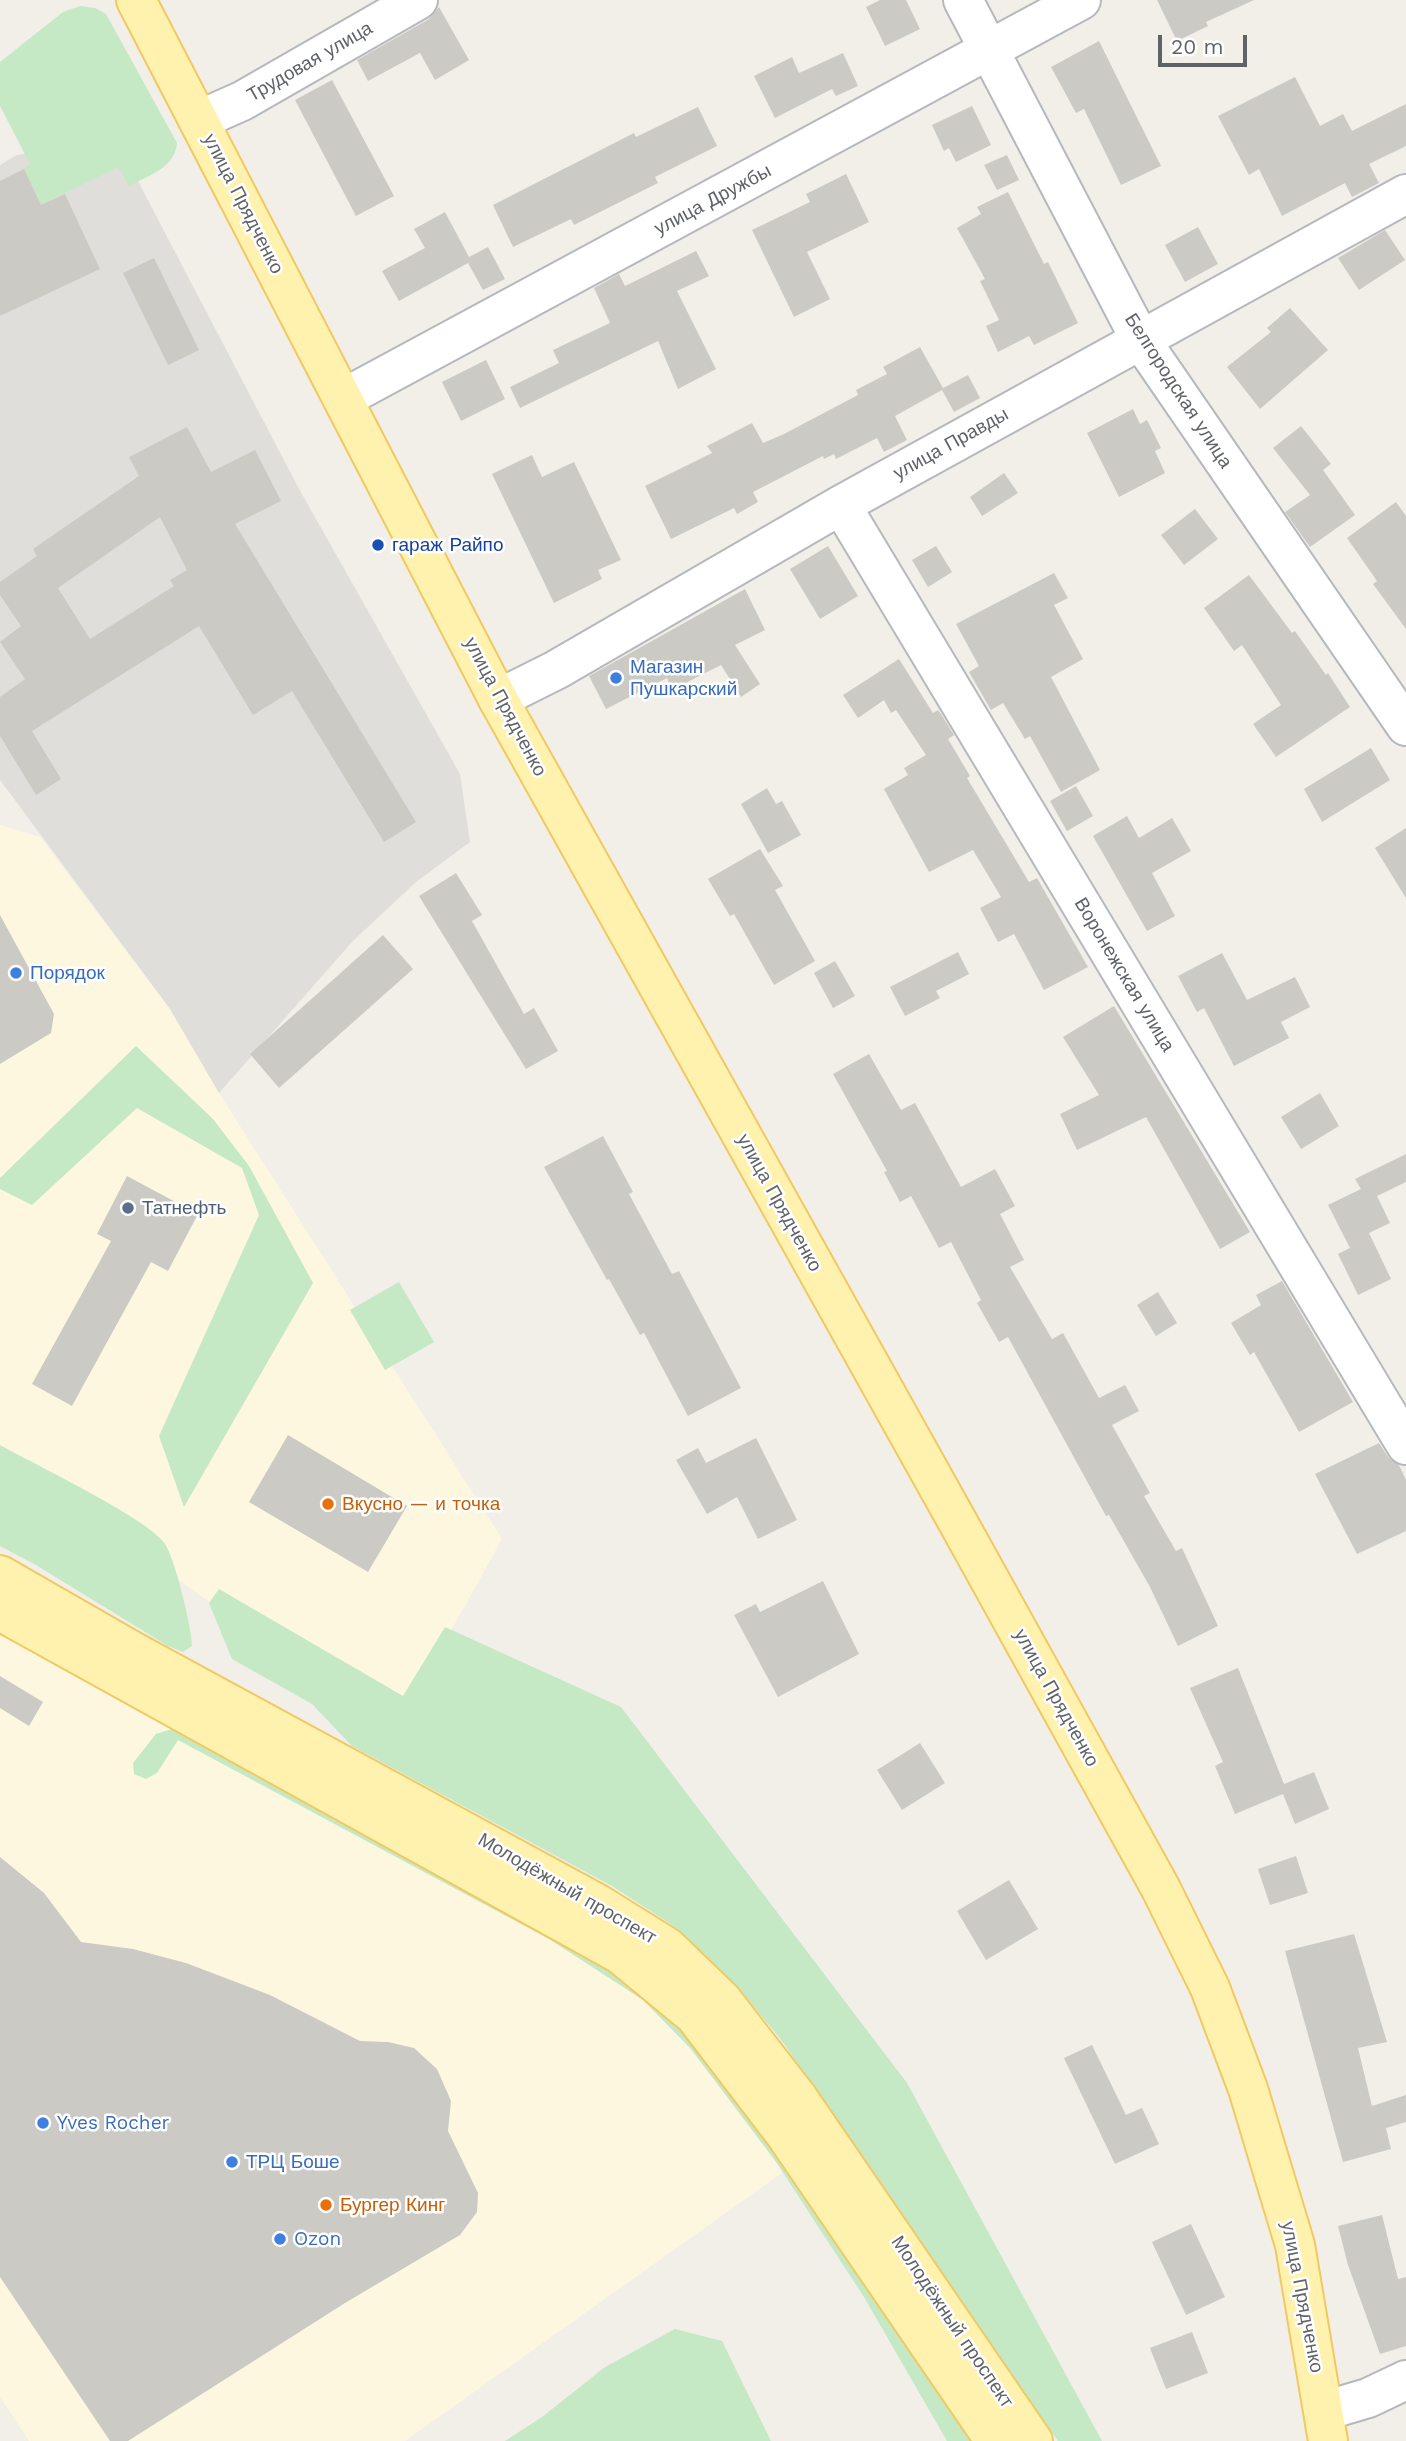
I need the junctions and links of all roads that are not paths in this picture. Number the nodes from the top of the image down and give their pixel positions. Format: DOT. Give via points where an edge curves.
graph roads {
  1 [pos="136,0"];
  2 [pos="418,0"];
  3 [pos="963,0"];
  4 [pos="1081,0"];
  5 [pos="989,51"];
  6 [pos="199,120"];
  7 [pos="1406,194"];
  8 [pos="1140,339"];
  9 [pos="344,398"];
  10 [pos="841,505"];
  11 [pos="498,699"];
  12 [pos="1406,726"];
  13 [pos="1406,1446"];
  14 [pos="0,1575"];
  15 [pos="0,1611"];
  16 [pos="1406,2380"];
  17 [pos="1326,2426"];
  18 [pos="995,2441"];
  19 [pos="1033,2441"];
  1 -- 6 [label="main road, улица Прядченко"];
  2 -- 6 [label="street, Трудовая улица" via="242,101"];
  3 -- 5 [label="street, Белгородская улица"];
  4 -- 5 [label="street, улица Дружбы"];
  5 -- 8 [label="street, Белгородская улица"];
  5 -- 9 [label="street, улица Дружбы"];
  6 -- 9 [label="main road, улица Прядченко"];
  7 -- 8 [label="street, улица Правды"];
  8 -- 10 [label="street, улица Правды"];
  8 -- 12 [label="street, Белгородская улица"];
  9 -- 11 [label="main road, улица Прядченко"];
  10 -- 11 [label="street, улица Правды"];
  10 -- 13 [label="street, Воронежская улица"];
  11 -- 17 [label="main road, улица Прядченко" via="1161,1889 1210,1988 1248,2089 1295,2245"];
  14 -- 19 [label="main road, Молодёжный проспект" via="598,1904 667,1947 722,2000 798,2098"];
  15 -- 18 [label="main road, Молодёжный проспект" via="620,1954 694,2015 785,2134"];
  16 -- 17 [label="street"];
}
